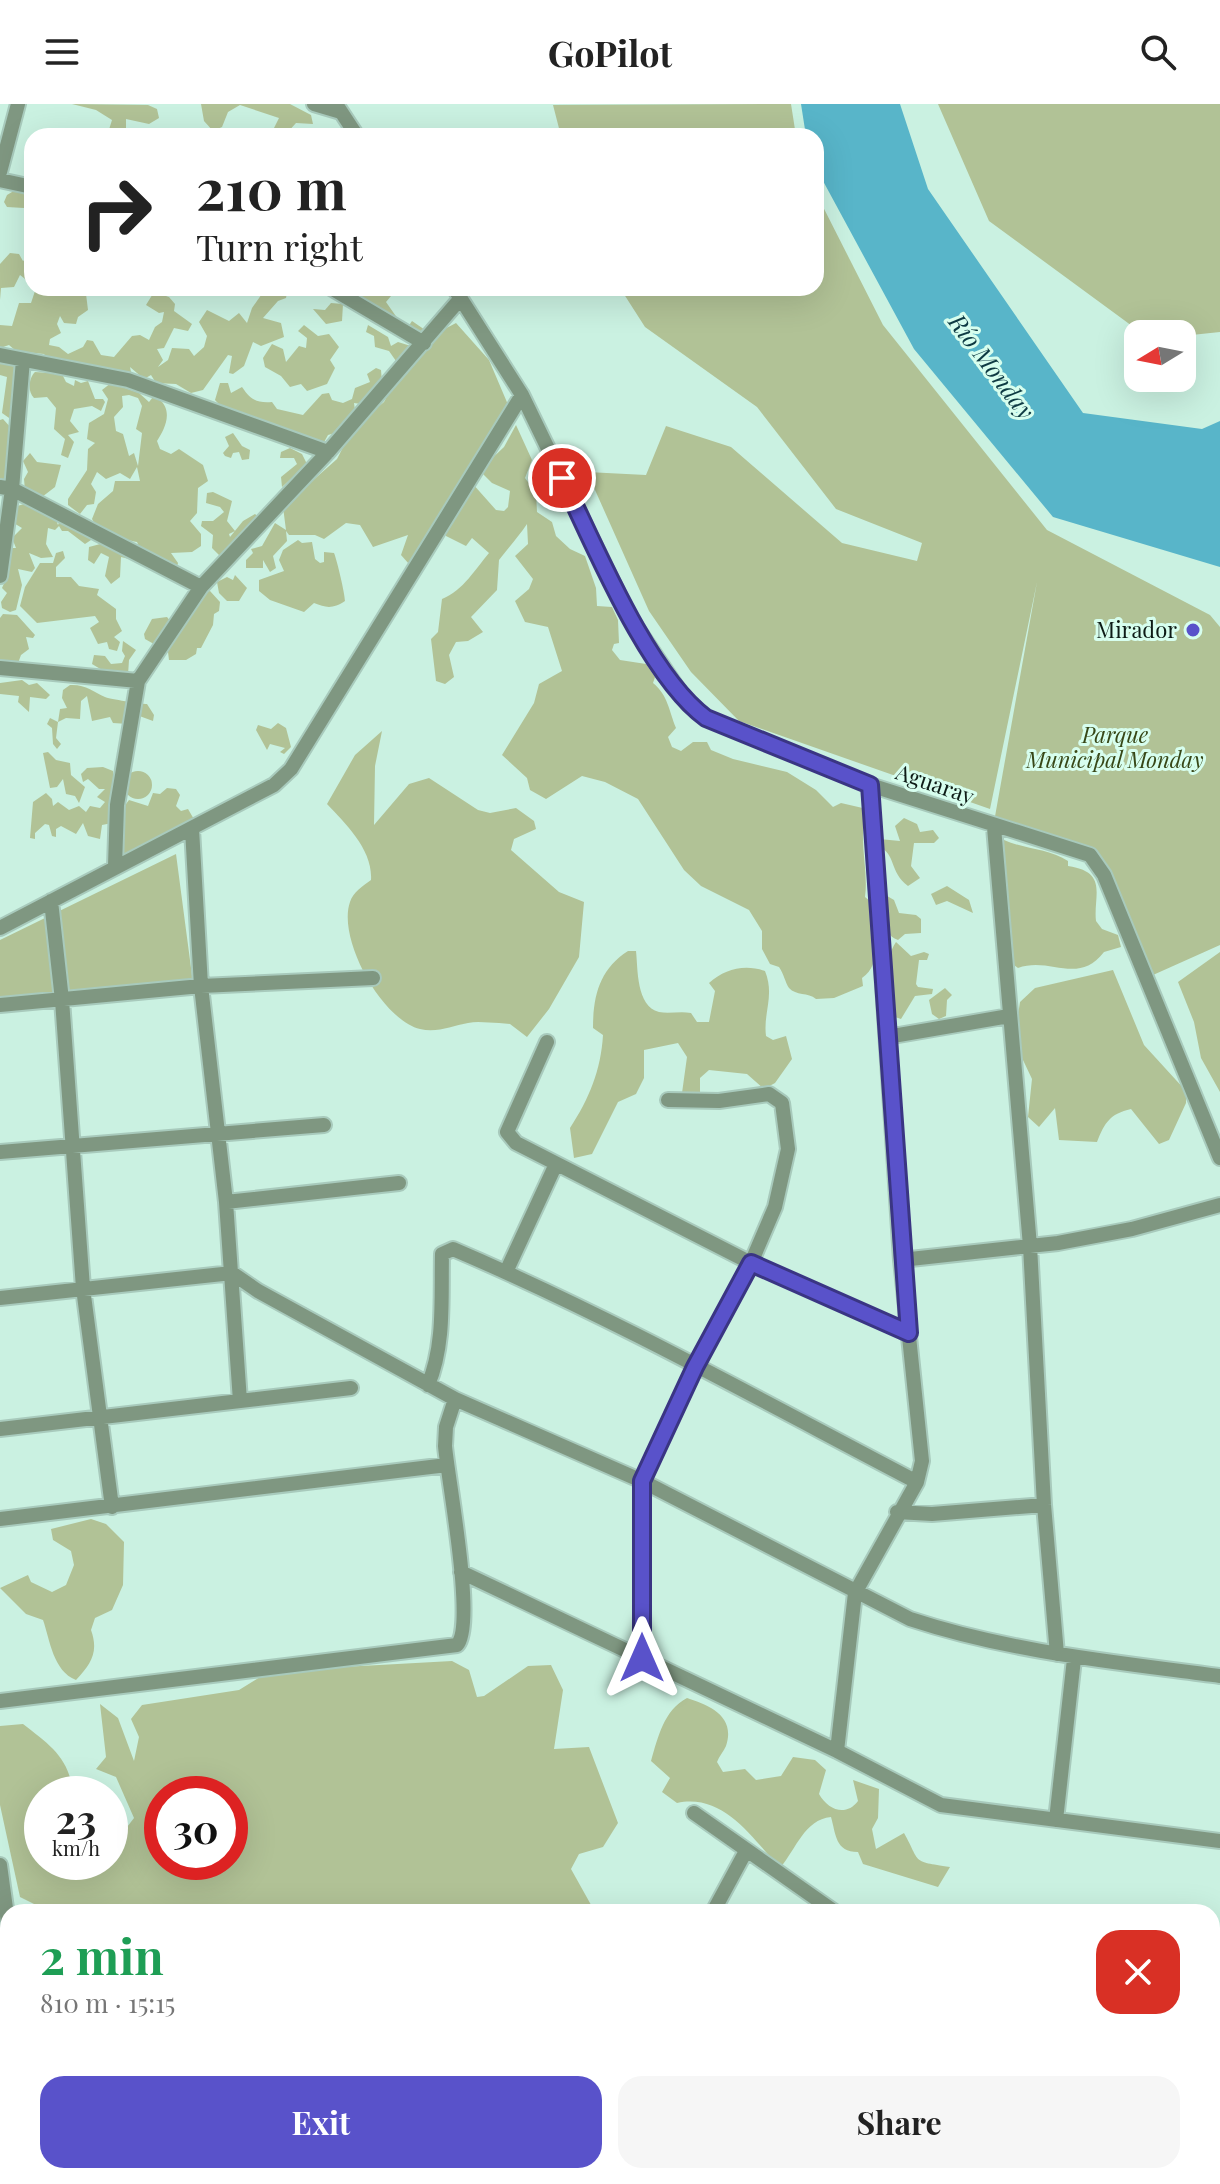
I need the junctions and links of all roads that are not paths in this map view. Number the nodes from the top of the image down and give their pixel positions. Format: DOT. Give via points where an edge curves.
graph roads {
  1 [pos="18,104"];
  2 [pos="314,104"];
  3 [pos="338,108"];
  4 [pos="352,128"];
  5 [pos="0,172"];
  6 [pos="0,180"];
  7 [pos="24,185"];
  8 [pos="345,296"];
  9 [pos="456,296"];
  10 [pos="460,296"];
  11 [pos="424,343"];
  12 [pos="0,355"];
  13 [pos="23,360"];
  14 [pos="522,395"];
  15 [pos="328,452"];
  16 [pos="6,488"];
  17 [pos="0,576"];
  18 [pos="201,587"];
  19 [pos="0,668"];
  20 [pos="138,681"];
  21 [pos="870,785"];
  22 [pos="994,827"];
  23 [pos="192,829"];
  24 [pos="115,866"];
  25 [pos="51,901"];
  26 [pos="0,928"];
  27 [pos="373,978"];
  28 [pos="201,986"];
  29 [pos="62,1000"];
  30 [pos="0,1005"];
  31 [pos="1009,1016"];
  32 [pos="887,1037"];
  33 [pos="547,1042"];
  34 [pos="668,1100"];
  35 [pos="324,1125"];
  36 [pos="216,1133"];
  37 [pos="74,1145"];
  38 [pos="0,1152"];
  39 [pos="1220,1158"];
  40 [pos="556,1164"];
  41 [pos="399,1183"];
  42 [pos="226,1202"];
  43 [pos="1220,1205"];
  44 [pos="1030,1246"];
  45 [pos="901,1260"];
  46 [pos="751,1263"];
  47 [pos="506,1272"];
  48 [pos="232,1273"];
  49 [pos="83,1288"];
  50 [pos="0,1298"];
  51 [pos="909,1333"];
  52 [pos="695,1367"];
  53 [pos="428,1385"];
  54 [pos="351,1388"];
  55 [pos="455,1399"];
  56 [pos="240,1401"];
  57 [pos="100,1417"];
  58 [pos="0,1429"];
  59 [pos="447,1465"];
  60 [pos="642,1481"];
  61 [pos="917,1482"];
  62 [pos="1044,1505"];
  63 [pos="112,1507"];
  64 [pos="897,1512"];
  65 [pos="0,1519"];
  66 [pos="461,1572"];
  67 [pos="855,1593"];
  68 [pos="1057,1654"];
  69 [pos="642,1658"];
  70 [pos="1074,1659"];
  71 [pos="1220,1676"];
  72 [pos="0,1701"];
  73 [pos="837,1751"];
  74 [pos="694,1813"];
  75 [pos="1056,1820"];
  76 [pos="1220,1841"];
  77 [pos="746,1851"];
  78 [pos="0,1865"];
  79 [pos="5,1904"];
  80 [pos="717,1904"];
  81 [pos="823,1904"];
  1 -- 5 [label="street"];
  2 -- 3 [label="street"];
  3 -- 4 [label="street"];
  6 -- 7 [label="street"];
  8 -- 11 [label="street"];
  9 -- 11 [label="street"];
  10 -- 14 [label="street, Aguaray"];
  11 -- 15 [label="street"];
  12 -- 13 [label="street"];
  13 -- 15 [label="street" via="128,380"];
  13 -- 16 [label="street"];
  14 -- 21 [label="street, Aguaray" via="630,618 688,704 706,718"];
  14 -- 23 [label="street" via="291,769 274,785"];
  15 -- 18 [label="street"];
  16 -- 17 [label="street"];
  16 -- 18 [label="street"];
  18 -- 20 [label="street"];
  19 -- 20 [label="street"];
  20 -- 24 [label="street" via="117,805"];
  21 -- 22 [label="street, Aguaray"];
  21 -- 32 [label="street"];
  22 -- 31 [label="street"];
  22 -- 39 [label="street, Aguaray" via="1090,855 1097,865"];
  23 -- 24 [label="street"];
  23 -- 28 [label="street"];
  24 -- 25 [label="street"];
  25 -- 26 [label="street"];
  25 -- 29 [label="street"];
  27 -- 28 [label="street"];
  28 -- 29 [label="street"];
  28 -- 36 [label="street"];
  29 -- 30 [label="street"];
  29 -- 37 [label="street"];
  31 -- 32 [label="street"];
  31 -- 44 [label="street"];
  32 -- 45 [label="street"];
  33 -- 40 [label="street" via="507,1132 516,1143"];
  34 -- 46 [label="street" via="704,1102 769,1094 782,1103 786,1160 775,1207"];
  35 -- 36 [label="street"];
  36 -- 37 [label="street"];
  36 -- 42 [label="street"];
  37 -- 38 [label="street"];
  37 -- 49 [label="street"];
  40 -- 46 [label="street"];
  40 -- 47 [label="street"];
  41 -- 42 [label="street"];
  42 -- 48 [label="street"];
  43 -- 44 [label="street" via="1132,1229"];
  44 -- 45 [label="street"];
  44 -- 62 [label="street"];
  45 -- 51 [label="street"];
  46 -- 51 [label="street"];
  46 -- 52 [label="street"];
  47 -- 52 [label="street"];
  47 -- 53 [label="street" via="453,1249 442,1254 437,1364"];
  48 -- 49 [label="street"];
  48 -- 53 [label="street"];
  48 -- 56 [label="street"];
  49 -- 50 [label="street"];
  49 -- 57 [label="street"];
  51 -- 61 [label="street" via="921,1440"];
  52 -- 60 [label="street"];
  52 -- 61 [label="street"];
  53 -- 55 [label="street"];
  54 -- 56 [label="street"];
  55 -- 59 [label="street" via="446,1427"];
  55 -- 60 [label="street"];
  56 -- 57 [label="street"];
  57 -- 58 [label="street"];
  57 -- 63 [label="street"];
  59 -- 63 [label="street"];
  59 -- 66 [label="street"];
  60 -- 67 [label="street"];
  60 -- 69 [label="street"];
  61 -- 64 [label="street"];
  62 -- 64 [label="street"];
  62 -- 68 [label="street"];
  63 -- 65 [label="street"];
  64 -- 67 [label="street"];
  66 -- 69 [label="street"];
  66 -- 72 [label="street" via="464,1634 457,1645"];
  67 -- 68 [label="street" via="952,1633"];
  67 -- 73 [label="street"];
  68 -- 70 [label="street"];
  69 -- 73 [label="street"];
  70 -- 71 [label="street"];
  70 -- 75 [label="street"];
  73 -- 75 [label="street" via="941,1805"];
  74 -- 77 [label="street"];
  75 -- 76 [label="street"];
  77 -- 80 [label="street"];
  77 -- 81 [label="street"];
  78 -- 79 [label="street"];
}
